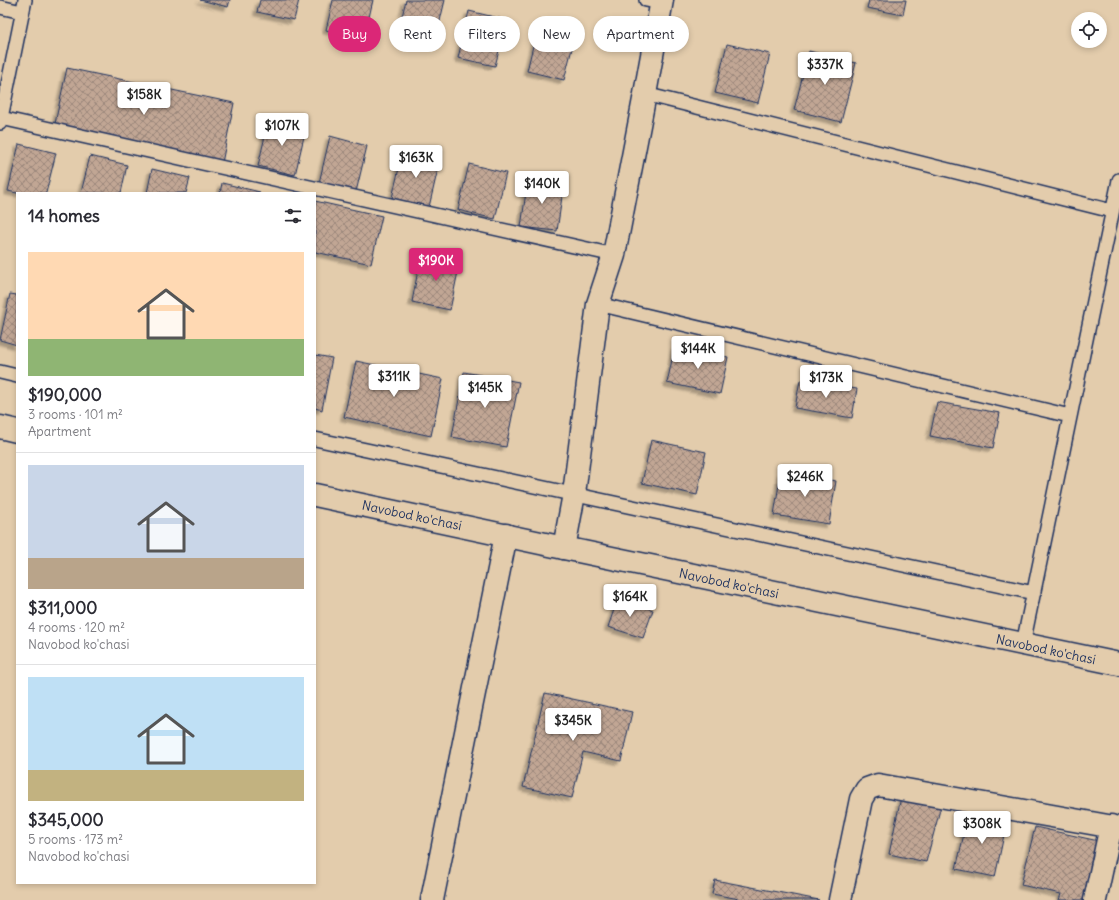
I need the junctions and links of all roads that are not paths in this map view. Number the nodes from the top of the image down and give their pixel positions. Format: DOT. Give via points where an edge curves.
graph roads {
  1 [pos="656,1"];
  2 [pos="23,6"];
  3 [pos="0,7"];
  4 [pos="645,94"];
  5 [pos="1,120"];
  6 [pos="1119,180"];
  7 [pos="1112,211"];
  8 [pos="614,254"];
  9 [pos="598,304"];
  10 [pos="0,372"];
  11 [pos="16,376"];
  12 [pos="1070,416"];
  13 [pos="0,427"];
  14 [pos="16,431"];
  15 [pos="316,439"];
  16 [pos="574,494"];
  17 [pos="316,495"];
  18 [pos="506,535"];
  19 [pos="564,548"];
  20 [pos="1034,592"];
  21 [pos="1023,644"];
  22 [pos="1119,664"];
  23 [pos="1115,827"];
  24 [pos="432,900"];
  25 [pos="840,900"];
  26 [pos="1095,900"];
  1 -- 4 [label="street"];
  2 -- 3 [label="lane"];
  2 -- 5 [label="lane"];
  4 -- 7 [label="lane"];
  4 -- 8 [label="street"];
  5 -- 8 [label="lane"];
  6 -- 7 [label="lane"];
  7 -- 12 [label="lane"];
  8 -- 9 [label="street"];
  9 -- 12 [label="lane"];
  9 -- 16 [label="street"];
  10 -- 11 [label="lane"];
  12 -- 20 [label="lane"];
  13 -- 14 [label="street"];
  15 -- 16 [label="lane"];
  16 -- 19 [label="street"];
  16 -- 20 [label="lane"];
  17 -- 18 [label="street, Navobod ko'chasi"];
  18 -- 19 [label="street, Navobod ko'chasi"];
  18 -- 24 [label="street"];
  19 -- 21 [label="street, Navobod ko'chasi"];
  20 -- 21 [label="lane"];
  21 -- 22 [label="street, Navobod ko'chasi"];
  23 -- 25 [label="street" via="878,785 866,788 861,799"];
  23 -- 26 [label="street"];
}
